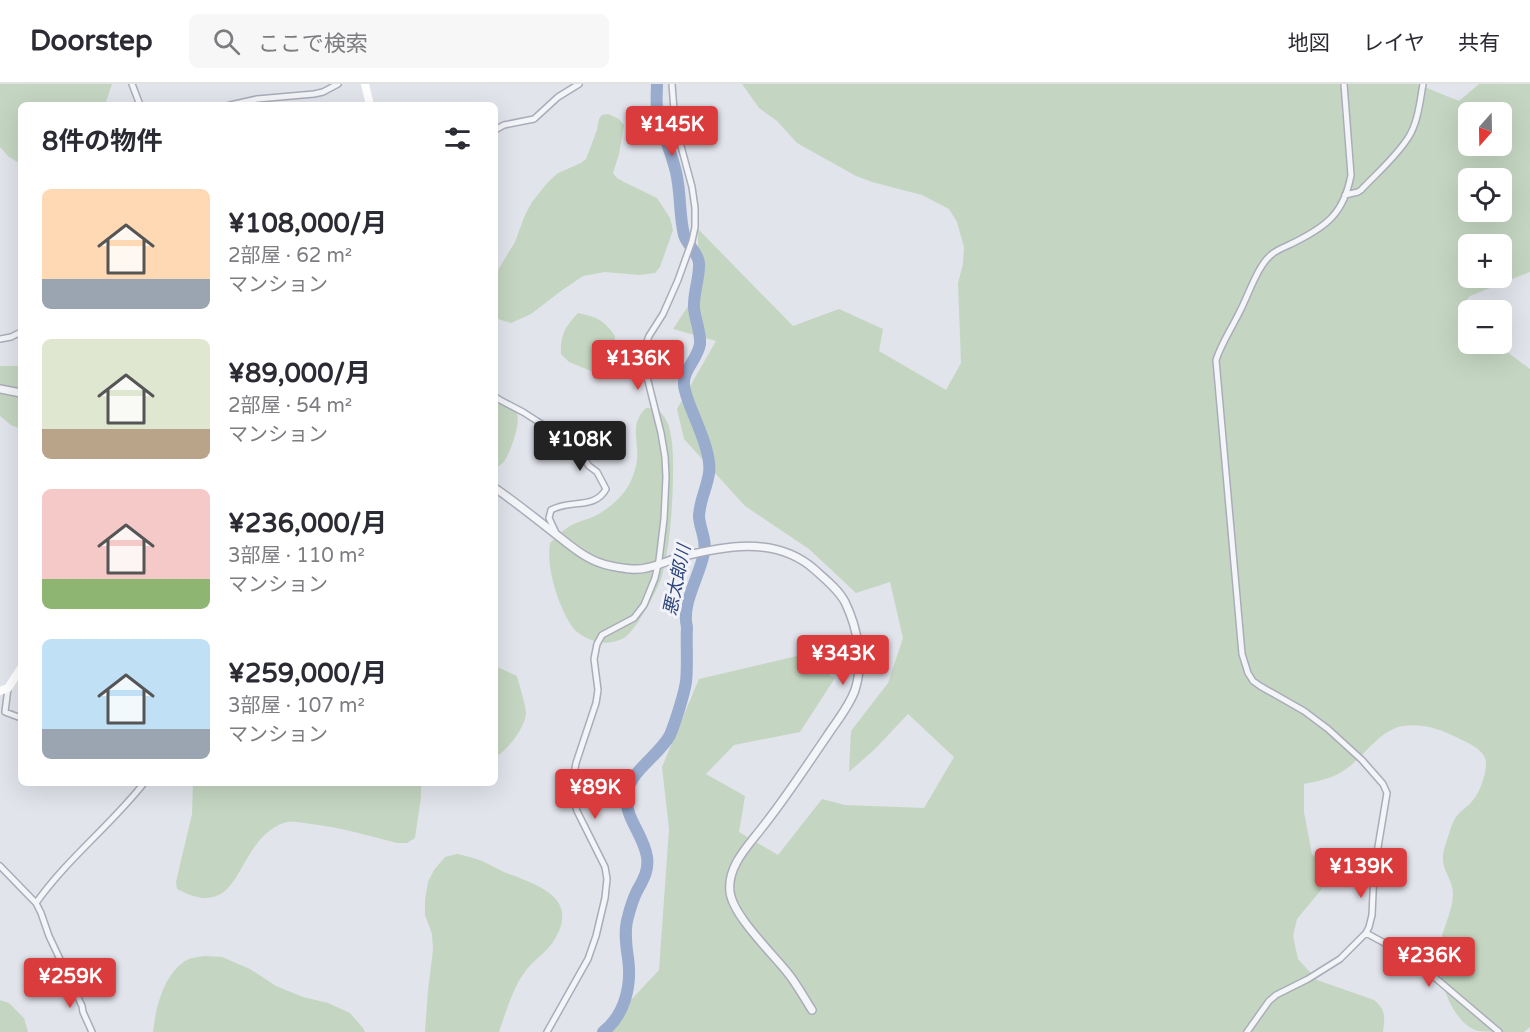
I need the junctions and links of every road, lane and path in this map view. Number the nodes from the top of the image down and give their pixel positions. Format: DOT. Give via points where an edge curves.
graph roads {
  1 [pos="132,84"];
  2 [pos="338,84"];
  3 [pos="579,84"];
  4 [pos="672,84"];
  5 [pos="1344,84"];
  6 [pos="1423,84"];
  7 [pos="364,85"];
  8 [pos="139,102"];
  9 [pos="244,102"];
  10 [pos="369,102"];
  11 [pos="498,128"];
  12 [pos="1345,195"];
  13 [pos="18,334"];
  14 [pos="0,339"];
  15 [pos="0,389"];
  16 [pos="18,392"];
  17 [pos="498,399"];
  18 [pos="498,490"];
  19 [pos="557,535"];
  20 [pos="659,563"];
  21 [pos="18,672"];
  22 [pos="4,689"];
  23 [pos="18,717"];
  24 [pos="141,786"];
  25 [pos="0,866"];
  26 [pos="36,903"];
  27 [pos="1366,933"];
  28 [pos="812,1010"];
  29 [pos="92,1032"];
  30 [pos="547,1032"];
  31 [pos="1246,1032"];
  32 [pos="1499,1032"];
  1 -- 8 [label="street"];
  2 -- 9 [label="street" via="314,94"];
  3 -- 11 [label="street" via="534,119"];
  4 -- 20 [label="street" via="675,124 692,187 695,227 678,280 643,352 665,457"];
  5 -- 12 [label="street" via="1351,176"];
  6 -- 12 [label="street" via="1409,136 1358,192"];
  7 -- 10 [label="main road"];
  12 -- 27 [label="street" via="1329,222 1270,255 1261,266 1215,360 1242,654 1248,673 1260,686 1328,729 1362,760 1387,793 1374,871 1372,915"];
  13 -- 14 [label="street"];
  15 -- 16 [label="street"];
  17 -- 19 [label="street" via="573,444 606,489 602,497 593,501 551,510 549,518"];
  18 -- 19 [label="street"];
  19 -- 20 [label="street" via="578,552 608,566 638,569"];
  20 -- 28 [label="street" via="724,547 774,549 793,555 831,584 844,600 852,620 859,654 855,691 784,800 741,855 731,881 730,893 746,924 789,974"];
  20 -- 30 [label="street" via="644,605 634,618 602,635 597,644 596,703 572,785 577,811 606,867 605,898 588,959"];
  21 -- 22 [label="main road"];
  22 -- 23 [label="street" via="5,712"];
  24 -- 26 [label="street"];
  25 -- 26 [label="street"];
  26 -- 29 [label="street"];
  27 -- 31 [label="street" via="1340,959 1276,995"];
  27 -- 32 [label="street" via="1426,970"];
}
